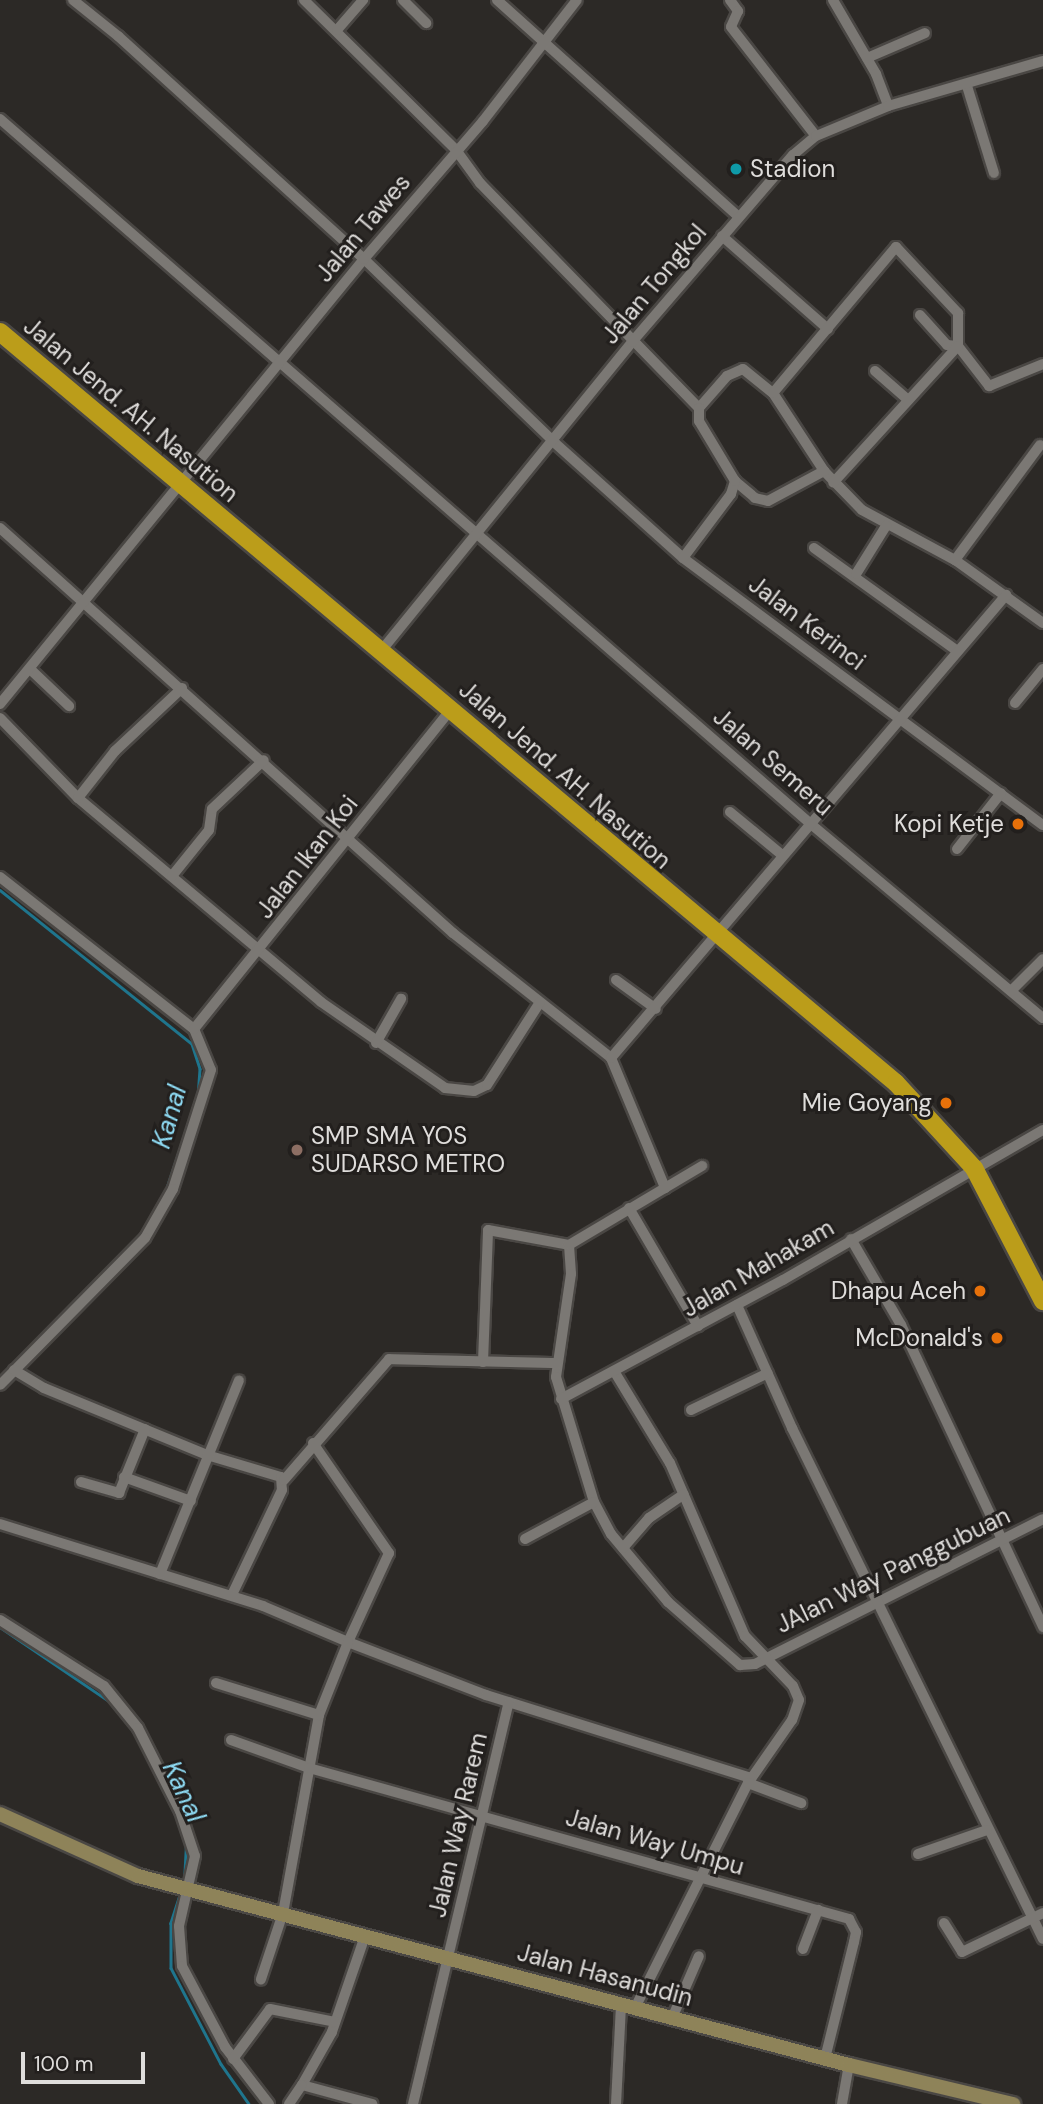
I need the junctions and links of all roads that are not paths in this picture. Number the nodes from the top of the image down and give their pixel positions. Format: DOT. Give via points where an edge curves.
graph roads {
  1 [pos="73,0"];
  2 [pos="304,0"];
  3 [pos="363,0"];
  4 [pos="403,0"];
  5 [pos="498,0"];
  6 [pos="577,0"];
  7 [pos="730,0"];
  8 [pos="833,0"];
  9 [pos="426,23"];
  10 [pos="337,30"];
  11 [pos="925,33"];
  12 [pos="542,41"];
  13 [pos="867,58"];
  14 [pos="1043,61"];
  15 [pos="967,86"];
  16 [pos="888,106"];
  17 [pos="0,119"];
  18 [pos="817,136"];
  19 [pos="456,150"];
  20 [pos="994,173"];
  21 [pos="738,216"];
  22 [pos="722,236"];
  23 [pos="364,259"];
  24 [pos="920,315"];
  25 [pos="828,329"];
  26 [pos="0,332"];
  27 [pos="632,342"];
  28 [pos="958,346"];
  29 [pos="281,363"];
  30 [pos="1043,364"];
  31 [pos="875,371"];
  32 [pos="773,393"];
  33 [pos="907,399"];
  34 [pos="699,408"];
  35 [pos="555,443"];
  36 [pos="1040,445"];
  37 [pos="824,471"];
  38 [pos="736,481"];
  39 [pos="833,483"];
  40 [pos="182,484"];
  41 [pos="886,526"];
  42 [pos="0,528"];
  43 [pos="480,532"];
  44 [pos="814,548"];
  45 [pos="683,558"];
  46 [pos="955,560"];
  47 [pos="856,574"];
  48 [pos="1006,595"];
  49 [pos="83,604"];
  50 [pos="1043,623"];
  51 [pos="956,650"];
  52 [pos="381,651"];
  53 [pos="30,669"];
  54 [pos="1043,669"];
  55 [pos="182,688"];
  56 [pos="1015,703"];
  57 [pos="0,704"];
  58 [pos="69,706"];
  59 [pos="451,709"];
  60 [pos="0,718"];
  61 [pos="899,718"];
  62 [pos="264,760"];
  63 [pos="1001,793"];
  64 [pos="78,798"];
  65 [pos="730,812"];
  66 [pos="811,825"];
  67 [pos="1043,825"];
  68 [pos="349,838"];
  69 [pos="957,849"];
  70 [pos="782,855"];
  71 [pos="172,876"];
  72 [pos="0,877"];
  73 [pos="714,934"];
  74 [pos="260,951"];
  75 [pos="1043,959"];
  76 [pos="617,980"];
  77 [pos="1011,991"];
  78 [pos="401,999"];
  79 [pos="540,1002"];
  80 [pos="656,1009"];
  81 [pos="1043,1018"];
  82 [pos="194,1029"];
  83 [pos="376,1043"];
  84 [pos="611,1058"];
  85 [pos="1043,1130"];
  86 [pos="702,1166"];
  87 [pos="974,1168"];
  88 [pos="665,1188"];
  89 [pos="629,1208"];
  90 [pos="851,1239"];
  91 [pos="569,1245"];
  92 [pos="1043,1301"];
  93 [pos="737,1305"];
  94 [pos="698,1326"];
  95 [pos="483,1362"];
  96 [pos="556,1363"];
  97 [pos="14,1370"];
  98 [pos="614,1371"];
  99 [pos="768,1373"];
  100 [pos="239,1380"];
  101 [pos="0,1385"];
  102 [pos="561,1399"];
  103 [pos="691,1410"];
  104 [pos="145,1429"];
  105 [pos="313,1443"];
  106 [pos="207,1455"];
  107 [pos="124,1477"];
  108 [pos="284,1480"];
  109 [pos="81,1482"];
  110 [pos="684,1494"];
  111 [pos="191,1501"];
  112 [pos="594,1502"];
  113 [pos="1043,1519"];
  114 [pos="0,1524"];
  115 [pos="526,1539"];
  116 [pos="1002,1540"];
  117 [pos="623,1548"];
  118 [pos="160,1574"];
  119 [pos="232,1595"];
  120 [pos="876,1600"];
  121 [pos="0,1620"];
  122 [pos="1043,1627"];
  123 [pos="348,1642"];
  124 [pos="763,1659"];
  125 [pos="216,1683"];
  126 [pos="509,1703"];
  127 [pos="319,1715"];
  128 [pos="231,1740"];
  129 [pos="309,1768"];
  130 [pos="750,1781"];
  131 [pos="801,1803"];
  132 [pos="483,1813"];
  133 [pos="0,1814"];
  134 [pos="987,1830"];
  135 [pos="918,1854"];
  136 [pos="701,1876"];
  137 [pos="183,1887"];
  138 [pos="818,1910"];
  139 [pos="283,1913"];
  140 [pos="1043,1913"];
  141 [pos="1031,1918"];
  142 [pos="944,1923"];
  143 [pos="365,1936"];
  144 [pos="1043,1939"];
  145 [pos="803,1949"];
  146 [pos="699,1956"];
  147 [pos="447,1957"];
  148 [pos="261,1979"];
  149 [pos="628,2007"];
  150 [pos="673,2016"];
  151 [pos="335,2022"];
  152 [pos="825,2058"];
  153 [pos="233,2059"];
  154 [pos="849,2065"];
  155 [pos="302,2085"];
  156 [pos="269,2104"];
  157 [pos="289,2104"];
  158 [pos="372,2104"];
  159 [pos="413,2104"];
  160 [pos="617,2104"];
  161 [pos="842,2104"];
  162 [pos="1013,2104"];
  1 -- 23 [label="street, Jalan Kerinci"];
  2 -- 10 [label="street"];
  3 -- 10 [label="street"];
  4 -- 9 [label="street"];
  5 -- 12 [label="street"];
  6 -- 12 [label="street, Jalan Tawes"];
  7 -- 18 [label="street" via="738,11 731,26"];
  8 -- 13 [label="street"];
  10 -- 19 [label="street"];
  11 -- 13 [label="street"];
  12 -- 19 [label="street, Jalan Tawes"];
  12 -- 21 [label="street"];
  13 -- 16 [label="street"];
  14 -- 15 [label="street, Jalan Tongkol"];
  15 -- 16 [label="street, Jalan Tongkol"];
  15 -- 20 [label="street"];
  16 -- 18 [label="street, Jalan Tongkol"];
  17 -- 29 [label="street, Jalan Semeru"];
  18 -- 21 [label="street, Jalan Tongkol"];
  19 -- 23 [label="street, Jalan Tawes"];
  19 -- 27 [label="street" via="480,183 597,300"];
  21 -- 22 [label="street, Jalan Tongkol"];
  22 -- 25 [label="street"];
  22 -- 27 [label="street, Jalan Tongkol"];
  23 -- 29 [label="street, Jalan Tawes"];
  23 -- 35 [label="street, Jalan Kerinci"];
  24 -- 28 [label="street" via="947,345"];
  25 -- 28 [label="street" via="898,247 958,313"];
  25 -- 32 [label="street"];
  26 -- 40 [label="highway, Jalan Jend. AH. Nasution"];
  27 -- 34 [label="street"];
  27 -- 35 [label="street, Jalan Tongkol"];
  28 -- 30 [label="street" via="989,386"];
  28 -- 33 [label="street"];
  29 -- 40 [label="street, Jalan Tawes"];
  29 -- 43 [label="street, Jalan Semeru"];
  31 -- 33 [label="street"];
  32 -- 34 [label="street" via="738,368"];
  32 -- 37 [label="street"];
  33 -- 39 [label="street"];
  34 -- 38 [label="street" via="699,421"];
  35 -- 43 [label="street, Jalan Tongkol"];
  35 -- 45 [label="street, Jalan Kerinci"];
  36 -- 46 [label="street"];
  37 -- 38 [label="street" via="768,501 755,498"];
  37 -- 39 [label="street"];
  38 -- 45 [label="street"];
  39 -- 41 [label="street"];
  40 -- 49 [label="street, Jalan Tawes"];
  40 -- 52 [label="highway, Jalan Jend. AH. Nasution"];
  41 -- 46 [label="street"];
  41 -- 47 [label="street"];
  42 -- 49 [label="street"];
  43 -- 52 [label="street, Jalan Tongkol"];
  43 -- 66 [label="street, Jalan Semeru"];
  44 -- 47 [label="street"];
  45 -- 61 [label="street, Jalan Kerinci"];
  46 -- 48 [label="street"];
  47 -- 51 [label="street"];
  48 -- 50 [label="street"];
  48 -- 51 [label="street"];
  49 -- 53 [label="street, Jalan Tawes"];
  49 -- 55 [label="street"];
  51 -- 61 [label="street"];
  52 -- 59 [label="highway, Jalan Jend. AH. Nasution"];
  53 -- 57 [label="street, Jalan Tawes"];
  53 -- 58 [label="street"];
  54 -- 56 [label="street"];
  55 -- 62 [label="street"];
  55 -- 64 [label="street" via="115,751"];
  59 -- 68 [label="street, Jalan Ikan Koi"];
  59 -- 73 [label="highway, Jalan Jend. AH. Nasution"];
  60 -- 64 [label="street"];
  61 -- 63 [label="street, Jalan Kerinci"];
  61 -- 66 [label="street"];
  62 -- 68 [label="street"];
  62 -- 71 [label="street" via="212,809 209,830"];
  63 -- 67 [label="street, Jalan Kerinci"];
  63 -- 69 [label="street"];
  64 -- 71 [label="street"];
  65 -- 70 [label="street"];
  66 -- 70 [label="street"];
  66 -- 77 [label="street, Jalan Semeru"];
  68 -- 74 [label="street, Jalan Ikan Koi"];
  68 -- 79 [label="street" via="469,946"];
  70 -- 73 [label="street"];
  71 -- 74 [label="street"];
  72 -- 82 [label="street"];
  73 -- 80 [label="street"];
  73 -- 87 [label="highway, Jalan Jend. AH. Nasution" via="896,1083"];
  74 -- 82 [label="street, Jalan Ikan Koi"];
  74 -- 83 [label="street"];
  75 -- 77 [label="street"];
  76 -- 80 [label="street"];
  77 -- 81 [label="street, Jalan Semeru"];
  78 -- 83 [label="street"];
  79 -- 83 [label="street" via="487,1085 474,1091 444,1088"];
  79 -- 84 [label="street"];
  80 -- 84 [label="street"];
  82 -- 97 [label="street" via="211,1070 173,1189 145,1238"];
  84 -- 88 [label="street"];
  85 -- 87 [label="street, Jalan Mahakam"];
  86 -- 88 [label="street"];
  87 -- 90 [label="street, Jalan Mahakam"];
  87 -- 92 [label="highway, Jalan Jend. AH. Nasution"];
  88 -- 89 [label="street"];
  89 -- 91 [label="street"];
  89 -- 94 [label="street"];
  90 -- 93 [label="street, Jalan Mahakam"];
  90 -- 116 [label="street" via="896,1315"];
  91 -- 95 [label="street" via="488,1230"];
  91 -- 96 [label="street" via="571,1275"];
  93 -- 94 [label="street, Jalan Mahakam"];
  93 -- 99 [label="street"];
  94 -- 98 [label="street, Jalan Mahakam"];
  95 -- 96 [label="street"];
  95 -- 105 [label="street" via="389,1359"];
  96 -- 102 [label="street"];
  97 -- 101 [label="street"];
  97 -- 104 [label="street" via="44,1388"];
  98 -- 102 [label="street, Jalan Mahakam"];
  98 -- 110 [label="street" via="656,1437"];
  99 -- 103 [label="street"];
  99 -- 120 [label="street"];
  100 -- 106 [label="street"];
  102 -- 112 [label="street"];
  104 -- 106 [label="street"];
  104 -- 107 [label="street"];
  105 -- 108 [label="street"];
  105 -- 123 [label="street" via="389,1553"];
  106 -- 108 [label="street"];
  106 -- 111 [label="street"];
  107 -- 109 [label="street" via="119,1493 114,1494"];
  107 -- 111 [label="street"];
  108 -- 119 [label="street"];
  110 -- 117 [label="street" via="649,1518"];
  110 -- 124 [label="street" via="745,1636"];
  111 -- 118 [label="street"];
  112 -- 115 [label="street"];
  112 -- 117 [label="street"];
  113 -- 116 [label="street, JAlan Way Panggubuan"];
  114 -- 118 [label="street"];
  116 -- 120 [label="street, JAlan Way Panggubuan"];
  116 -- 122 [label="street"];
  117 -- 124 [label="street" via="668,1602 722,1653 744,1667"];
  118 -- 119 [label="street"];
  119 -- 123 [label="street"];
  120 -- 124 [label="street, JAlan Way Panggubuan"];
  120 -- 134 [label="street"];
  121 -- 137 [label="street" via="104,1686 125,1707 165,1778 189,1834 195,1856"];
  123 -- 126 [label="street"];
  123 -- 127 [label="street"];
  124 -- 130 [label="street" via="793,1686 799,1700 792,1720"];
  125 -- 127 [label="street"];
  126 -- 130 [label="street"];
  126 -- 132 [label="street, Jalan Way Rarem"];
  127 -- 129 [label="street"];
  128 -- 129 [label="street, Jalan Way Umpu"];
  129 -- 132 [label="street, Jalan Way Umpu"];
  129 -- 139 [label="street"];
  130 -- 131 [label="street"];
  130 -- 136 [label="street"];
  132 -- 136 [label="street, Jalan Way Umpu"];
  132 -- 147 [label="street, Jalan Way Rarem"];
  133 -- 137 [label="main road, Jalan Hasanudin" via="117,1868"];
  134 -- 135 [label="street"];
  134 -- 141 [label="street"];
  136 -- 138 [label="street, Jalan Way Umpu"];
  136 -- 149 [label="street"];
  137 -- 139 [label="main road, Jalan Hasanudin"];
  137 -- 153 [label="street" via="180,1959"];
  138 -- 145 [label="street"];
  138 -- 152 [label="street, Jalan Way Umpu" via="849,1919 856,1932"];
  139 -- 143 [label="main road, Jalan Hasanudin"];
  139 -- 148 [label="street"];
  140 -- 141 [label="street"];
  141 -- 142 [label="street" via="962,1952"];
  141 -- 144 [label="street"];
  143 -- 147 [label="main road, Jalan Hasanudin"];
  143 -- 151 [label="street"];
  146 -- 150 [label="street"];
  147 -- 149 [label="main road, Jalan Hasanudin"];
  147 -- 159 [label="street, Jalan Way Rarem"];
  149 -- 150 [label="main road, Jalan Hasanudin"];
  149 -- 160 [label="street"];
  150 -- 152 [label="main road, Jalan Hasanudin"];
  151 -- 153 [label="street" via="270,2010"];
  151 -- 155 [label="street"];
  152 -- 154 [label="main road, Jalan Hasanudin"];
  153 -- 156 [label="street"];
  154 -- 161 [label="street"];
  154 -- 162 [label="main road, Jalan Hasanudin"];
  155 -- 157 [label="street"];
  155 -- 158 [label="street"];
}
